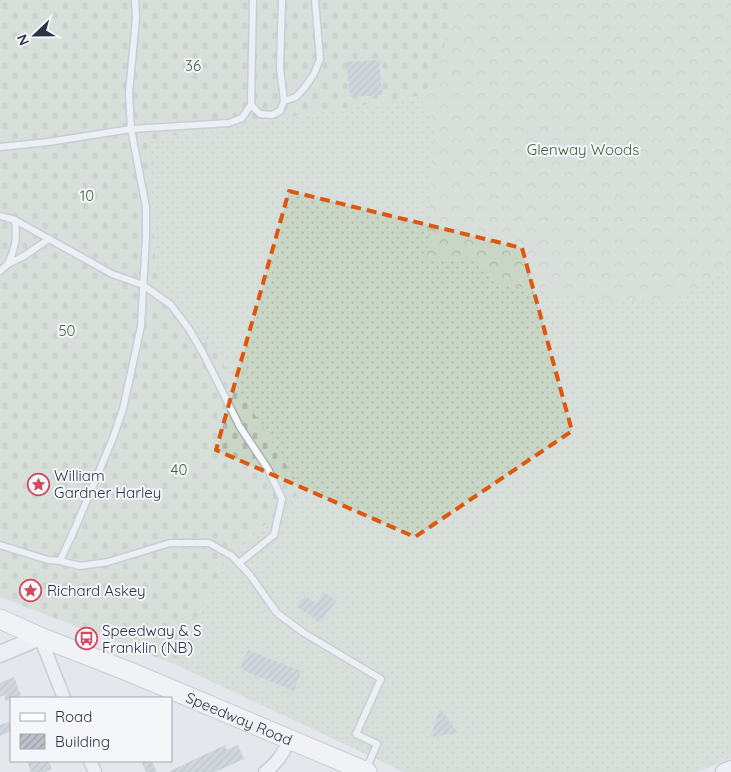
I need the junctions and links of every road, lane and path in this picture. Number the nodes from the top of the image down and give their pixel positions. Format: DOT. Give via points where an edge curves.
graph roads {
  1 [pos="135,0"];
  2 [pos="253,0"];
  3 [pos="282,0"];
  4 [pos="316,0"];
  5 [pos="284,101"];
  6 [pos="251,105"];
  7 [pos="131,130"];
  8 [pos="0,147"];
  9 [pos="0,216"];
  10 [pos="15,220"];
  11 [pos="49,239"];
  12 [pos="8,264"];
  13 [pos="0,271"];
  14 [pos="143,285"];
  15 [pos="0,545"];
  16 [pos="60,561"];
  17 [pos="239,563"];
  18 [pos="0,619"];
  19 [pos="40,637"];
  20 [pos="0,654"];
  21 [pos="64,697"];
  22 [pos="290,740"];
  23 [pos="731,770"];
  24 [pos="265,772"];
  25 [pos="366,772"];
  26 [pos="724,772"];
  1 -- 7 [label="lane" via="129,93"];
  2 -- 6 [label="lane"];
  3 -- 5 [label="lane" via="280,68"];
  4 -- 5 [label="lane" via="320,59 305,88"];
  5 -- 6 [label="lane" via="280,111 272,115 260,114"];
  6 -- 7 [label="lane" via="242,118 229,123"];
  7 -- 8 [label="lane"];
  7 -- 14 [label="lane" via="146,207"];
  9 -- 10 [label="lane"];
  10 -- 11 [label="lane"];
  10 -- 12 [label="lane" via="17,236"];
  11 -- 12 [label="lane"];
  11 -- 14 [label="lane" via="112,274"];
  12 -- 13 [label="lane"];
  14 -- 16 [label="lane" via="141,326 123,409"];
  14 -- 17 [label="lane" via="171,305 189,329 282,499 274,535"];
  15 -- 16 [label="lane"];
  16 -- 17 [label="lane" via="80,566 108,562 170,543 209,543"];
  17 -- 25 [label="lane" via="277,613 381,679 356,734 377,744"];
  18 -- 19 [label="main road, Speedway Road"];
  19 -- 20 [label="street"];
  19 -- 21 [label="street"];
  19 -- 22 [label="main road, Speedway Road"];
  22 -- 24 [label="street" via="274,766"];
  22 -- 25 [label="main road, Speedway Road"];
  23 -- 26 [label="street"];
}
